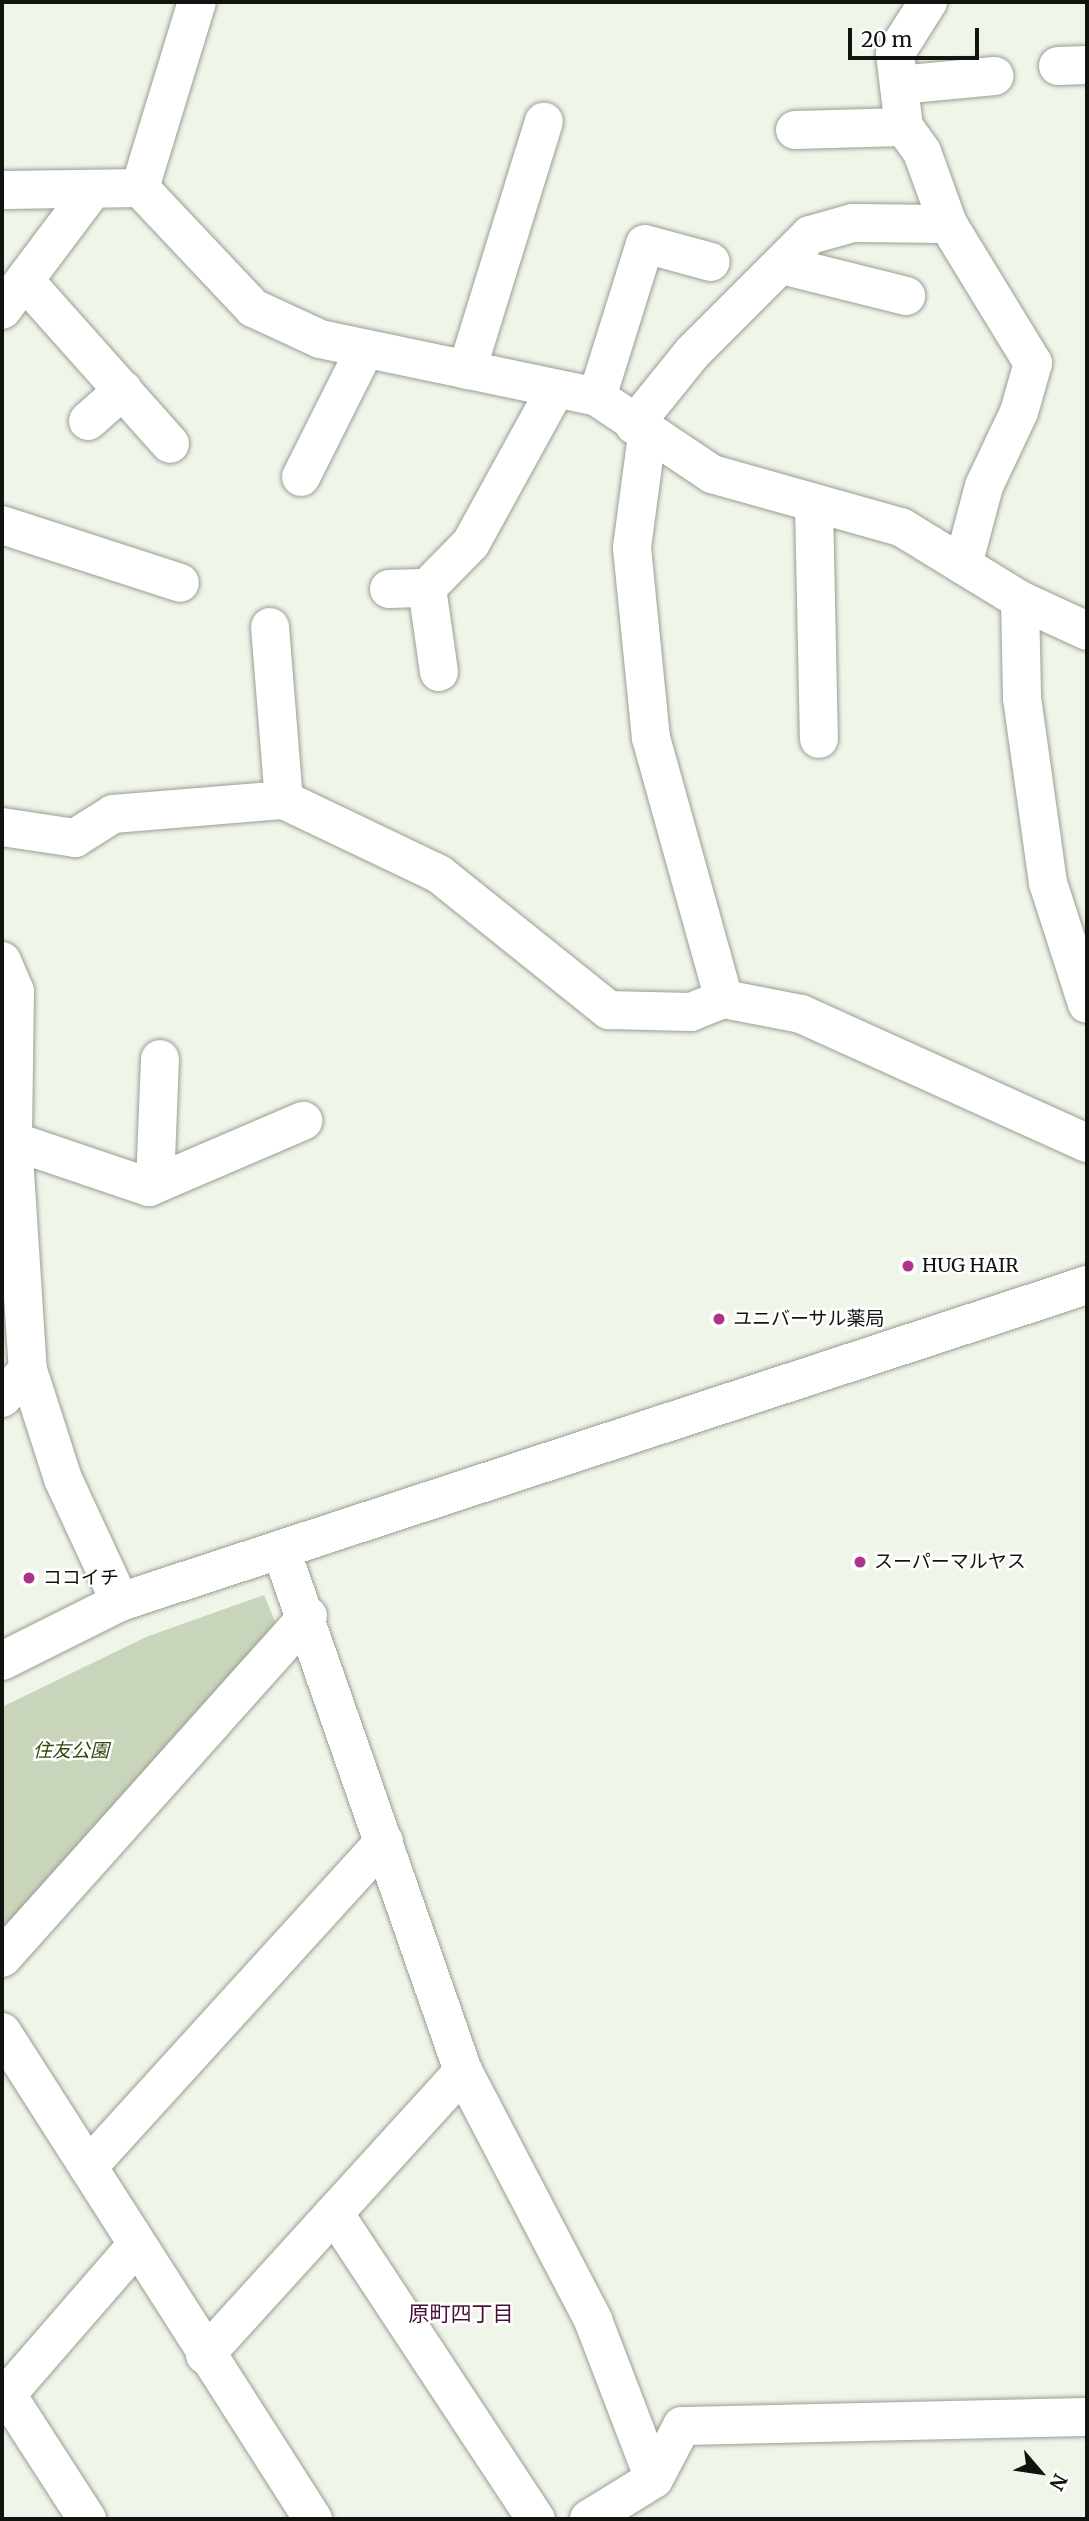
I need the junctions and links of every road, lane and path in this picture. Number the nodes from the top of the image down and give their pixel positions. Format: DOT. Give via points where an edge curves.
graph roads {
  1 [pos="197,2"];
  2 [pos="928,2"];
  3 [pos="996,76"];
  4 [pos="899,85"];
  5 [pos="544,122"];
  6 [pos="904,127"];
  7 [pos="795,130"];
  8 [pos="140,188"];
  9 [pos="93,189"];
  10 [pos="2,190"];
  11 [pos="948,224"];
  12 [pos="711,262"];
  13 [pos="782,265"];
  14 [pos="13,296"];
  15 [pos="905,296"];
  16 [pos="365,349"];
  17 [pos="467,370"];
  18 [pos="123,390"];
  19 [pos="554,392"];
  20 [pos="597,397"];
  21 [pos="88,421"];
  22 [pos="640,430"];
  23 [pos="170,444"];
  24 [pos="301,477"];
  25 [pos="814,505"];
  26 [pos="2,525"];
  27 [pos="963,565"];
  28 [pos="180,583"];
  29 [pos="427,588"];
  30 [pos="389,589"];
  31 [pos="1020,600"];
  32 [pos="270,627"];
  33 [pos="1087,631"];
  34 [pos="439,672"];
  35 [pos="819,739"];
  36 [pos="284,800"];
  37 [pos="2,827"];
  38 [pos="2,961"];
  39 [pos="724,999"];
  40 [pos="1087,1004"];
  41 [pos="160,1059"];
  42 [pos="8,1061"];
  43 [pos="303,1121"];
  44 [pos="13,1141"];
  45 [pos="1087,1143"];
  46 [pos="155,1184"];
  47 [pos="1087,1284"];
  48 [pos="28,1370"];
  49 [pos="2,1398"];
  50 [pos="281,1550"];
  51 [pos="120,1602"];
  52 [pos="308,1616"];
  53 [pos="2,1661"];
  54 [pos="384,1842"];
  55 [pos="2,1958"];
  56 [pos="2,2032"];
  57 [pos="463,2071"];
  58 [pos="88,2167"];
  59 [pos="334,2213"];
  60 [pos="135,2247"];
  61 [pos="205,2355"];
  62 [pos="3,2394"];
  63 [pos="1087,2417"];
  64 [pos="654,2479"];
  65 [pos="87,2519"];
  66 [pos="313,2519"];
  67 [pos="536,2519"];
  68 [pos="589,2519"];
  1 -- 8 [label="street"];
  2 -- 4 [label="street" via="895,54"];
  3 -- 4 [label="street"];
  4 -- 6 [label="street"];
  5 -- 17 [label="street"];
  6 -- 7 [label="street"];
  6 -- 11 [label="street" via="922,152"];
  8 -- 9 [label="street"];
  8 -- 16 [label="street" via="253,308 320,339"];
  9 -- 10 [label="street"];
  9 -- 14 [label="street"];
  11 -- 13 [label="street" via="853,223 810,235"];
  11 -- 27 [label="street" via="1033,363 1019,412 984,486"];
  12 -- 20 [label="street" via="645,244"];
  13 -- 15 [label="street"];
  13 -- 22 [label="street" via="692,353"];
  14 -- 18 [label="street"];
  16 -- 17 [label="street"];
  16 -- 24 [label="street"];
  17 -- 19 [label="street"];
  18 -- 21 [label="street"];
  18 -- 23 [label="street"];
  19 -- 20 [label="street"];
  19 -- 29 [label="street" via="471,543"];
  20 -- 22 [label="street"];
  22 -- 25 [label="street" via="712,474"];
  22 -- 39 [label="street" via="632,548 651,738"];
  25 -- 27 [label="street" via="901,527"];
  25 -- 35 [label="street"];
  26 -- 28 [label="street"];
  27 -- 31 [label="street"];
  29 -- 30 [label="street"];
  29 -- 34 [label="street"];
  31 -- 33 [label="street"];
  31 -- 40 [label="street" via="1022,698 1048,883"];
  32 -- 36 [label="street"];
  36 -- 37 [label="street" via="113,814 75,838"];
  36 -- 39 [label="street" via="439,874 608,1010 691,1012"];
  38 -- 42 [label="street" via="15,991"];
  39 -- 45 [label="street" via="801,1014"];
  41 -- 46 [label="street"];
  42 -- 44 [label="street"];
  43 -- 46 [label="street"];
  44 -- 46 [label="street"];
  44 -- 48 [label="street"];
  47 -- 50 [label="street"];
  48 -- 49 [label="street"];
  48 -- 51 [label="street" via="63,1479"];
  50 -- 51 [label="street"];
  50 -- 52 [label="street"];
  51 -- 53 [label="street"];
  52 -- 54 [label="street"];
  52 -- 55 [label="street"];
  54 -- 57 [label="street"];
  54 -- 58 [label="street"];
  56 -- 58 [label="street"];
  57 -- 59 [label="street"];
  57 -- 64 [label="street" via="593,2320"];
  58 -- 60 [label="street"];
  59 -- 61 [label="street"];
  59 -- 67 [label="street"];
  60 -- 61 [label="street"];
  60 -- 62 [label="street"];
  61 -- 66 [label="street"];
  62 -- 65 [label="street"];
  63 -- 64 [label="street" via="682,2426"];
  64 -- 68 [label="street"];
}
